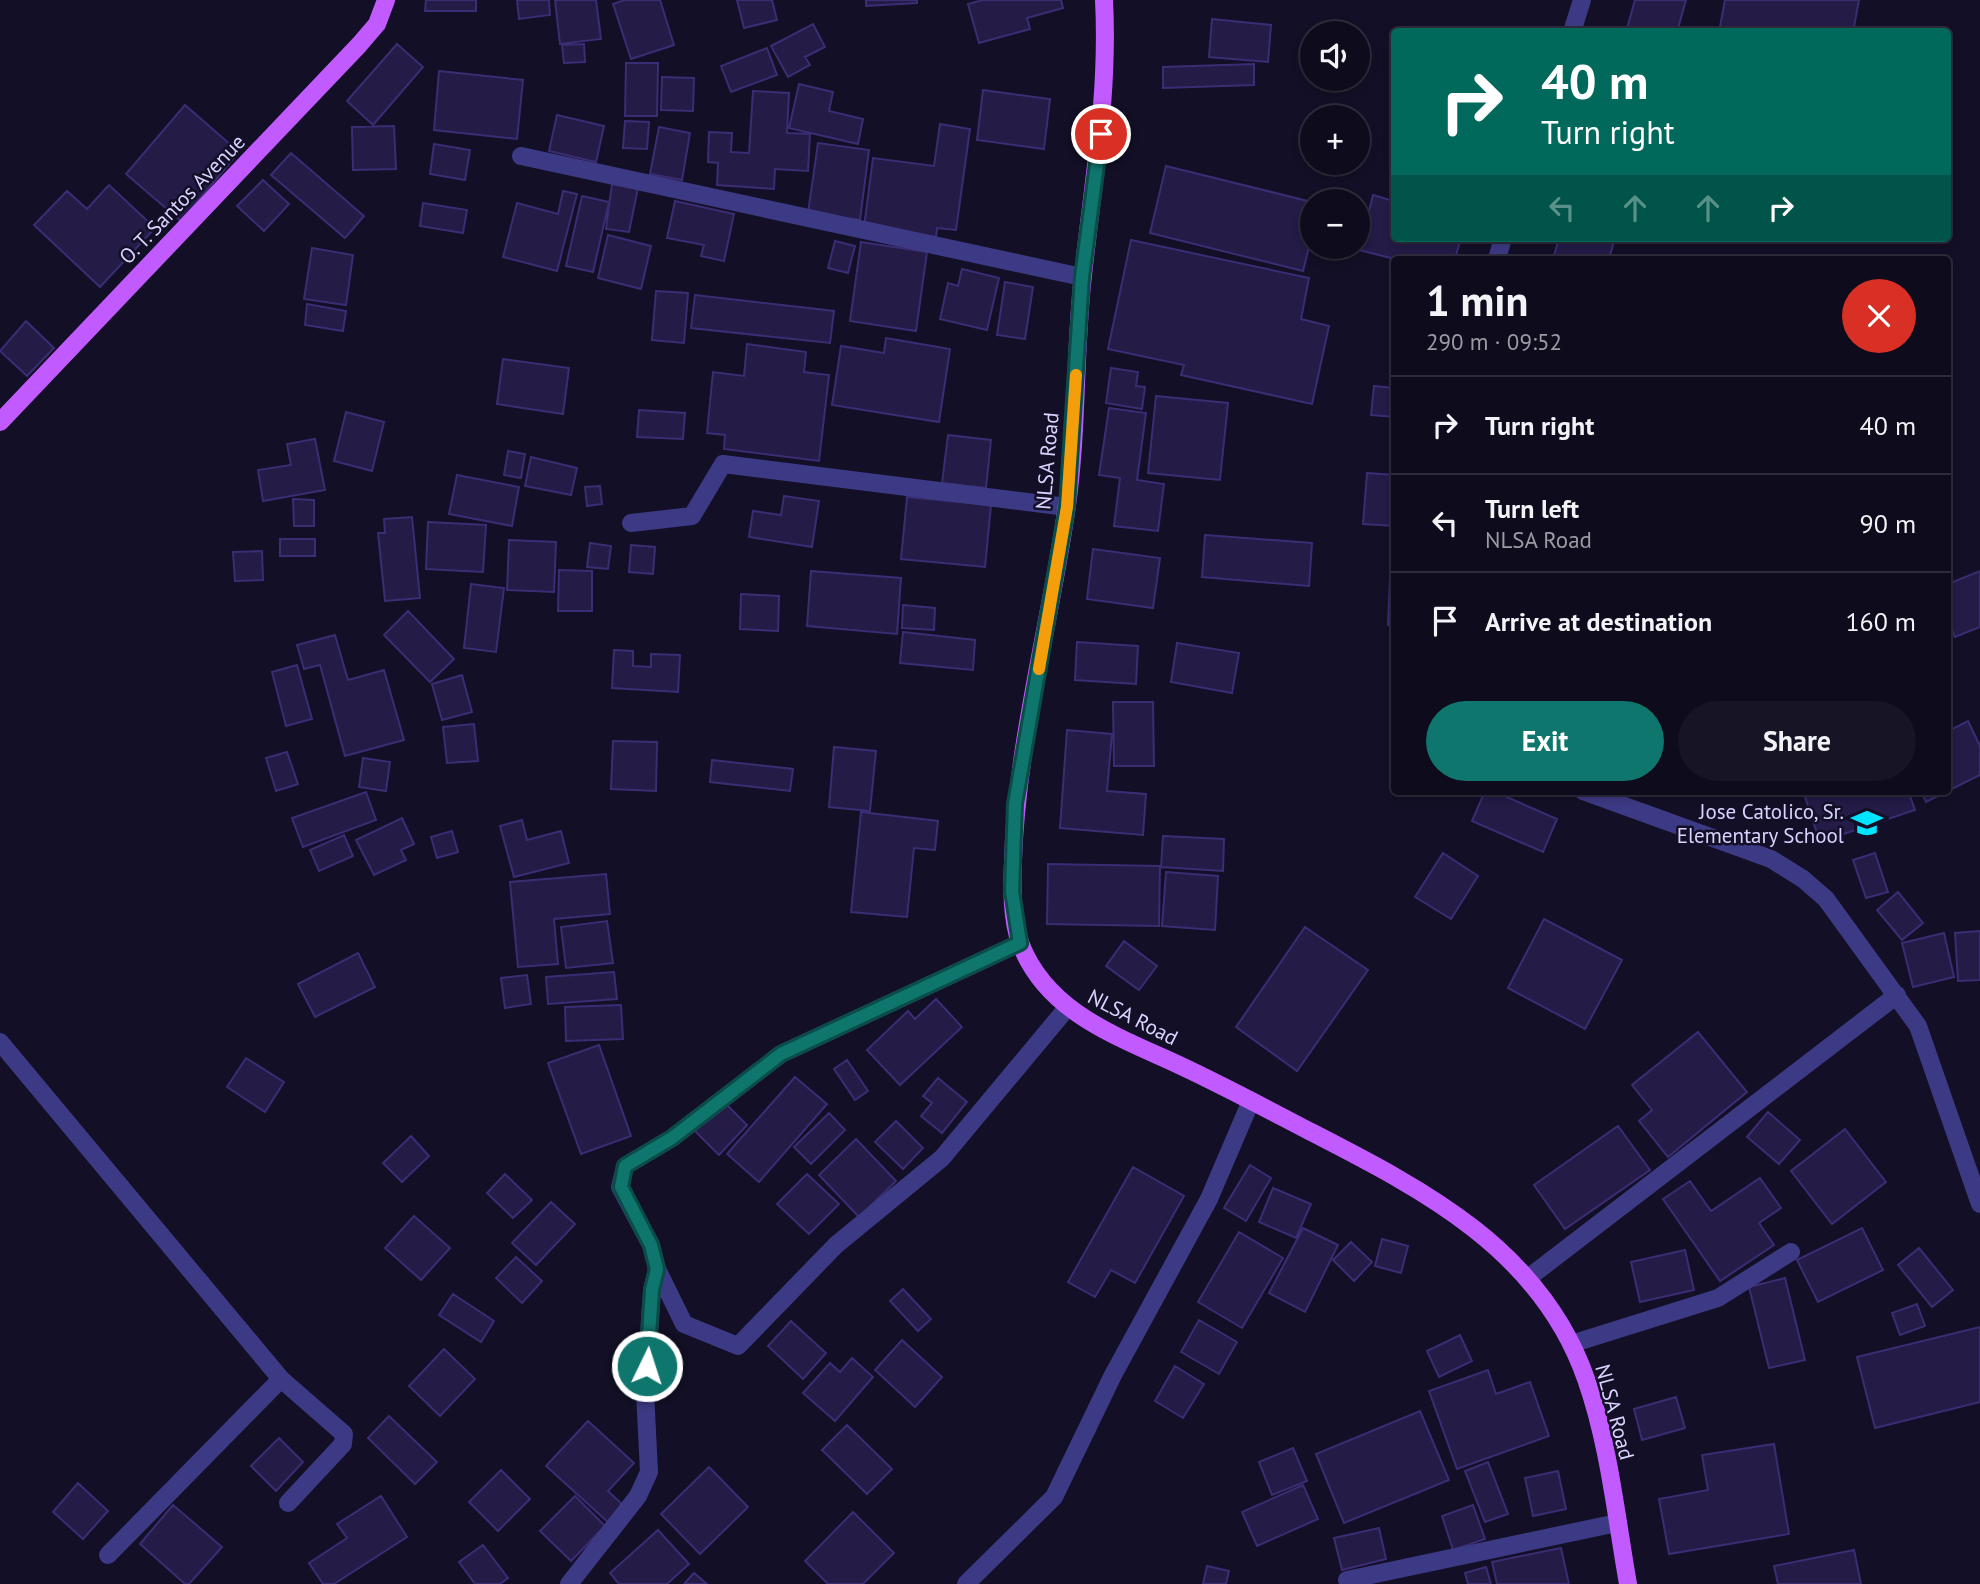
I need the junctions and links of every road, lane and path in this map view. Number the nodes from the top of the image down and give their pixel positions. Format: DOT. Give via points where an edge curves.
graph roads {
  1 [pos="386,0"];
  2 [pos="1104,0"];
  3 [pos="1582,0"];
  4 [pos="1573,28"];
  5 [pos="521,156"];
  6 [pos="1082,277"];
  7 [pos="0,422"];
  8 [pos="1067,507"];
  9 [pos="631,523"];
  10 [pos="1594,795"];
  11 [pos="1020,943"];
  12 [pos="1898,995"];
  13 [pos="1067,1009"];
  14 [pos="0,1042"];
  15 [pos="1251,1101"];
  16 [pos="1980,1204"];
  17 [pos="1791,1252"];
  18 [pos="657,1269"];
  19 [pos="1528,1278"];
  20 [pos="1570,1344"];
  21 [pos="281,1379"];
  22 [pos="288,1503"];
  23 [pos="1617,1524"];
  24 [pos="108,1555"];
  25 [pos="1347,1580"];
  26 [pos="569,1584"];
  27 [pos="965,1584"];
  28 [pos="1628,1584"];
  1 -- 7 [label="main road, O. T. Santos Avenue" via="377,24 359,45"];
  2 -- 6 [label="main road, NLSA Road" via="1107,60"];
  3 -- 4 [label="street"];
  5 -- 6 [label="street"];
  6 -- 8 [label="main road, NLSA Road"];
  8 -- 9 [label="street" via="723,464 692,516"];
  8 -- 11 [label="main road, NLSA Road" via="1015,804 1012,891"];
  10 -- 12 [label="street" via="1772,859 1803,879 1826,899"];
  11 -- 13 [label="main road, NLSA Road"];
  11 -- 18 [label="street" via="781,1054 672,1138 625,1166 621,1187 651,1245"];
  12 -- 16 [label="street" via="1918,1026"];
  12 -- 19 [label="street"];
  13 -- 15 [label="main road, NLSA Road"];
  13 -- 18 [label="street" via="943,1158 836,1245 738,1346 684,1324"];
  14 -- 21 [label="street"];
  15 -- 19 [label="main road, NLSA Road" via="1436,1200 1468,1221"];
  15 -- 27 [label="street" via="1209,1199 1113,1375 1054,1497"];
  17 -- 20 [label="street" via="1718,1298"];
  18 -- 26 [label="street" via="645,1392 649,1472 638,1496"];
  19 -- 20 [label="main road, NLSA Road"];
  20 -- 23 [label="main road, NLSA Road" via="1586,1377"];
  21 -- 22 [label="street" via="344,1434 343,1444"];
  21 -- 24 [label="street"];
  23 -- 25 [label="street"];
  23 -- 28 [label="main road, NLSA Road"];
}
